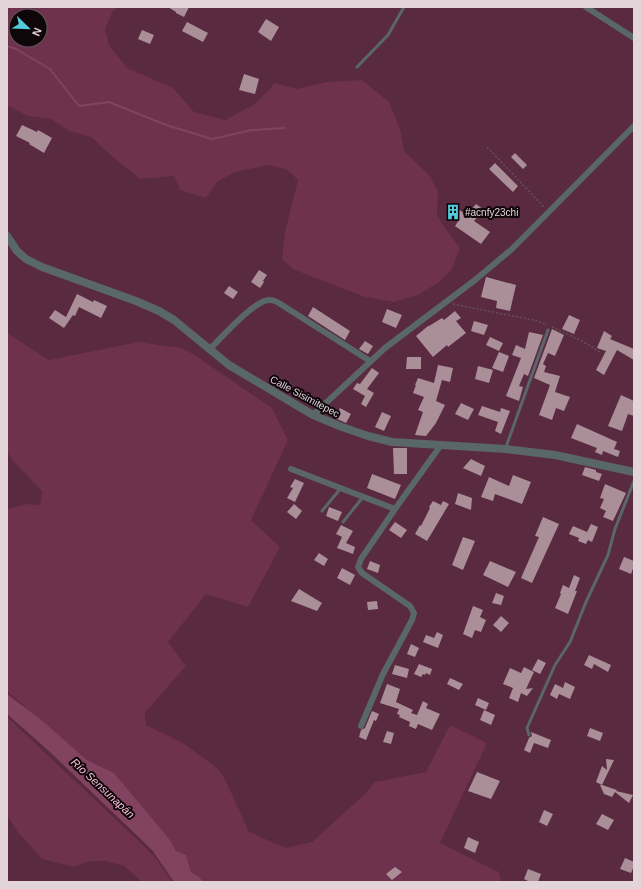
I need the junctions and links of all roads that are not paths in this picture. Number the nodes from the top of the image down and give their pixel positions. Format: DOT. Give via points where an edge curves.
graph roads {
  1 [pos="404,7"];
  2 [pos="586,7"];
  3 [pos="598,7"];
  4 [pos="593,12"];
  5 [pos="634,38"];
  6 [pos="357,67"];
  7 [pos="634,126"];
  8 [pos="7,236"];
  9 [pos="548,330"];
  10 [pos="209,350"];
  11 [pos="370,361"];
  12 [pos="313,414"];
  13 [pos="441,445"];
  14 [pos="506,449"];
  15 [pos="291,469"];
  16 [pos="634,472"];
  17 [pos="634,481"];
  18 [pos="341,488"];
  19 [pos="364,496"];
  20 [pos="395,508"];
  21 [pos="322,511"];
  22 [pos="343,522"];
  23 [pos="361,726"];
  24 [pos="529,735"];
  1 -- 6 [label="lane" via="388,36"];
  2 -- 4 [label="street"];
  3 -- 4 [label="street"];
  4 -- 5 [label="street"];
  7 -- 11 [label="street" via="512,249"];
  8 -- 10 [label="street, Calle Sisimitepec" via="26,259 159,311 179,323"];
  9 -- 14 [label="lane"];
  10 -- 11 [label="street" via="251,309 260,302 270,300 282,304"];
  10 -- 12 [label="street, Calle Sisimitepec" via="250,378"];
  11 -- 12 [label="street"];
  12 -- 13 [label="street, Calle Sisimitepec" via="342,427 392,442"];
  13 -- 14 [label="street, Calle Sisimitepec"];
  13 -- 20 [label="street"];
  14 -- 16 [label="street, Calle Sisimitepec" via="555,455"];
  15 -- 18 [label="street"];
  17 -- 24 [label="lane" via="615,529 608,555 570,642 555,665 527,728"];
  18 -- 19 [label="street"];
  18 -- 21 [label="lane"];
  19 -- 20 [label="street"];
  19 -- 22 [label="lane"];
  20 -- 23 [label="street" via="358,567 362,573 410,606 414,612"];
}
